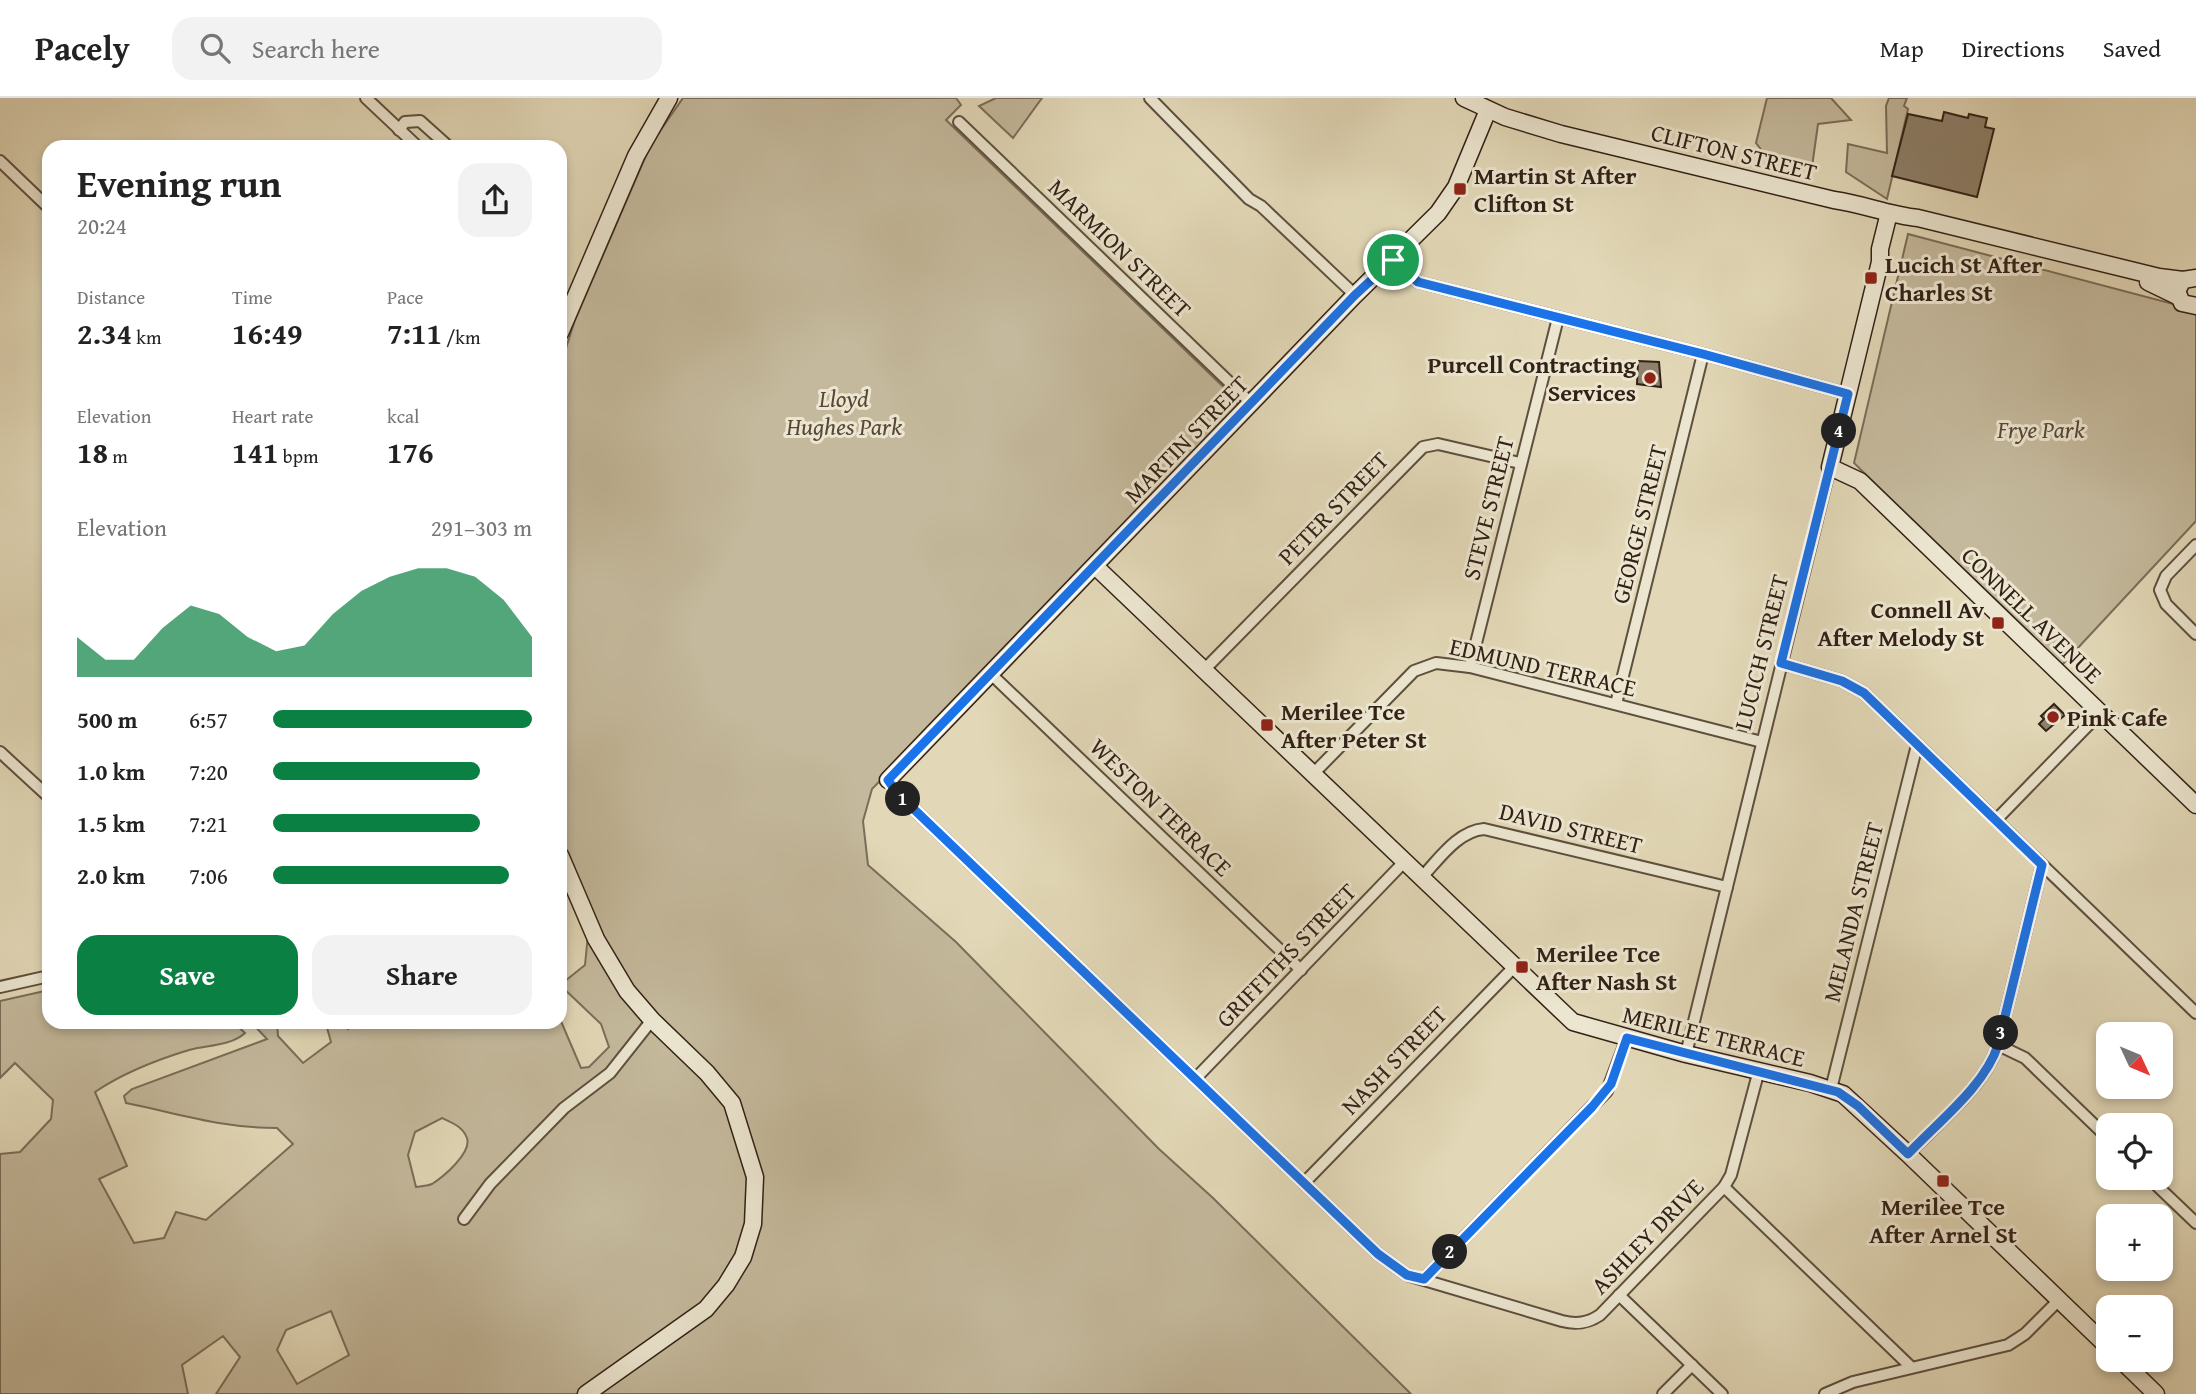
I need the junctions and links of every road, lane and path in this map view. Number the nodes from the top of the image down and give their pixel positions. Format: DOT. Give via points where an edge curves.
graph roads {
  1 [pos="366,98"];
  2 [pos="669,98"];
  3 [pos="1150,98"];
  4 [pos="1464,98"];
  5 [pos="1488,110"];
  6 [pos="959,122"];
  7 [pos="399,130"];
  8 [pos="410,140"];
  9 [pos="441,140"];
  10 [pos="0,161"];
  11 [pos="42,201"];
  12 [pos="1892,218"];
  13 [pos="1393,260"];
  14 [pos="2191,276"];
  15 [pos="1355,295"];
  16 [pos="2177,296"];
  17 [pos="2196,306"];
  18 [pos="567,317"];
  19 [pos="1558,318"];
  20 [pos="1703,354"];
  21 [pos="1848,394"];
  22 [pos="1252,404"];
  23 [pos="1520,463"];
  24 [pos="1830,467"];
  25 [pos="2196,545"];
  26 [pos="1095,566"];
  27 [pos="2196,634"];
  28 [pos="1781,663"];
  29 [pos="1470,667"];
  30 [pos="1204,670"];
  31 [pos="992,675"];
  32 [pos="1616,704"];
  33 [pos="2100,713"];
  34 [pos="1762,742"];
  35 [pos="1917,745"];
  36 [pos="0,752"];
  37 [pos="1314,773"];
  38 [pos="888,780"];
  39 [pos="42,791"];
  40 [pos="2196,805"];
  41 [pos="1996,820"];
  42 [pos="1405,861"];
  43 [pos="2042,865"];
  44 [pos="567,872"];
  45 [pos="1422,877"];
  46 [pos="1727,887"];
  47 [pos="1514,967"];
  48 [pos="1301,970"];
  49 [pos="42,978"];
  50 [pos="0,987"];
  51 [pos="2196,1013"];
  52 [pos="652,1020"];
  53 [pos="1627,1038"];
  54 [pos="1998,1045"];
  55 [pos="1686,1054"];
  56 [pos="1759,1070"];
  57 [pos="1196,1078"];
  58 [pos="1830,1089"];
  59 [pos="2096,1126"];
  60 [pos="1908,1154"];
  61 [pos="1304,1183"];
  62 [pos="1724,1187"];
  63 [pos="2162,1190"];
  64 [pos="464,1219"];
  65 [pos="2196,1223"];
  66 [pos="1424,1279"];
  67 [pos="1619,1296"];
  68 [pos="2059,1300"];
  69 [pos="2096,1336"];
  70 [pos="1692,1365"];
  71 [pos="1911,1367"];
  72 [pos="2133,1372"];
  73 [pos="586,1394"];
  74 [pos="1663,1394"];
  75 [pos="1722,1394"];
  76 [pos="1825,1394"];
  77 [pos="2156,1394"];
  1 -- 7 [label="street"];
  2 -- 18 [label="street" via="636,156"];
  3 -- 15 [label="street" via="1249,199"];
  4 -- 5 [label="street, CLIFTON STREET"];
  5 -- 12 [label="street, CLIFTON STREET" via="1561,134"];
  5 -- 13 [label="street, MARTIN STREET" via="1456,187"];
  6 -- 22 [label="street, MARMION STREET"];
  7 -- 8 [label="street"];
  7 -- 9 [label="street" via="405,121 420,121"];
  10 -- 11 [label="street"];
  12 -- 14 [label="street, CLIFTON STREET" via="1918,218 2159,277"];
  12 -- 16 [label="street, CLIFTON STREET" via="2128,276"];
  12 -- 21 [label="street, LUCICH STREET"];
  13 -- 15 [label="street, MARTIN STREET"];
  13 -- 19 [label="street" via="1418,282"];
  14 -- 16 [label="street" via="2177,287"];
  15 -- 22 [label="street, MARTIN STREET"];
  16 -- 17 [label="street, CLIFTON STREET" via="2186,306"];
  19 -- 20 [label="street"];
  19 -- 23 [label="street, STEVE STREET"];
  20 -- 21 [label="street"];
  20 -- 32 [label="street, GEORGE STREET"];
  21 -- 24 [label="street, LUCICH STREET"];
  22 -- 26 [label="street, MARTIN STREET"];
  23 -- 29 [label="street, STEVE STREET"];
  23 -- 30 [label="street, PETER STREET" via="1438,444 1423,447"];
  24 -- 28 [label="street, LUCICH STREET"];
  24 -- 33 [label="street, CONNELL AVENUE" via="1860,481"];
  25 -- 27 [label="street" via="2166,576 2160,590 2165,604"];
  26 -- 30 [label="street, MERILEE TERRACE"];
  26 -- 31 [label="street, MARTIN STREET"];
  28 -- 34 [label="street, LUCICH STREET"];
  28 -- 35 [label="street" via="1842,681 1864,693"];
  29 -- 32 [label="street, EDMUND TERRACE"];
  29 -- 37 [label="street, EDMUND TERRACE" via="1436,663 1414,671"];
  30 -- 37 [label="street, MERILEE TERRACE"];
  31 -- 38 [label="street, MARTIN STREET"];
  31 -- 48 [label="street, WESTON TERRACE"];
  32 -- 34 [label="street, EDMUND TERRACE"];
  33 -- 40 [label="street, CONNELL AVENUE"];
  33 -- 41 [label="street"];
  34 -- 46 [label="street, LUCICH STREET"];
  35 -- 41 [label="street"];
  35 -- 58 [label="street, MELANDA STREET"];
  36 -- 39 [label="street"];
  37 -- 42 [label="street, MERILEE TERRACE"];
  38 -- 57 [label="street, ASHLEY DRIVE"];
  41 -- 43 [label="street"];
  42 -- 45 [label="street, MERILEE TERRACE"];
  42 -- 48 [label="street, GRIFFITHS STREET"];
  43 -- 51 [label="street"];
  43 -- 54 [label="street"];
  44 -- 52 [label="street" via="610,965"];
  45 -- 46 [label="street, DAVID STREET" via="1459,839 1484,829"];
  45 -- 47 [label="street, MERILEE TERRACE"];
  46 -- 55 [label="street, LUCICH STREET"];
  47 -- 53 [label="street, MERILEE TERRACE" via="1573,1022"];
  47 -- 61 [label="street, NASH STREET"];
  48 -- 57 [label="street, GRIFFITHS STREET"];
  49 -- 50 [label="street"];
  52 -- 64 [label="street" via="610,1073 564,1108 490,1184"];
  52 -- 73 [label="street" via="732,1103 755,1177 755,1211 743,1258 706,1309"];
  53 -- 55 [label="street, MERILEE TERRACE"];
  53 -- 66 [label="street" via="1606,1091"];
  54 -- 59 [label="street" via="2025,1058"];
  54 -- 60 [label="street" via="1979,1080"];
  55 -- 56 [label="street, MERILEE TERRACE"];
  56 -- 58 [label="street, MERILEE TERRACE"];
  56 -- 62 [label="street, ASHLEY DRIVE"];
  57 -- 61 [label="street, ASHLEY DRIVE"];
  58 -- 60 [label="street, MERILEE TERRACE" via="1847,1097"];
  60 -- 68 [label="street, MERILEE TERRACE"];
  61 -- 66 [label="street, ASHLEY DRIVE" via="1378,1254 1407,1275"];
  62 -- 67 [label="street, ASHLEY DRIVE"];
  62 -- 71 [label="street"];
  63 -- 65 [label="street"];
  66 -- 67 [label="street, ASHLEY DRIVE" via="1578,1323 1591,1321"];
  67 -- 70 [label="street"];
  68 -- 69 [label="street, MERILEE TERRACE"];
  68 -- 71 [label="street" via="2008,1345"];
  70 -- 74 [label="street"];
  70 -- 75 [label="street"];
  71 -- 76 [label="street"];
  72 -- 77 [label="street"];
}
